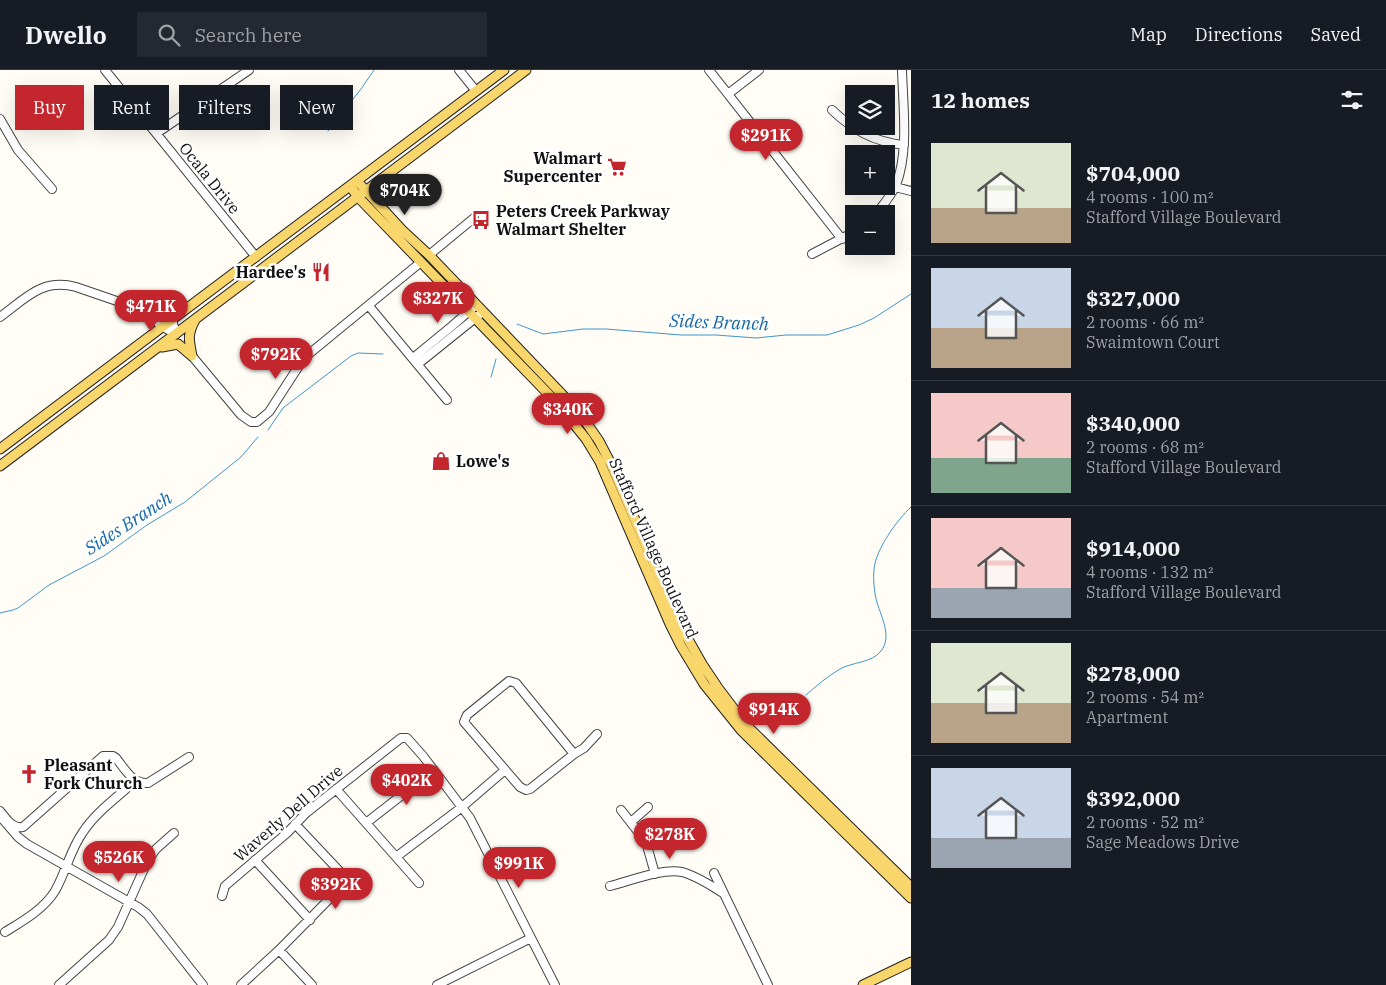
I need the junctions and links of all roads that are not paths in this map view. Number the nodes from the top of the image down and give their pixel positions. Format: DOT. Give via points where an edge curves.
graph roads {
  1 [pos="105,70"];
  2 [pos="249,70"];
  3 [pos="459,70"];
  4 [pos="504,70"];
  5 [pos="526,70"];
  6 [pos="709,70"];
  7 [pos="759,70"];
  8 [pos="902,70"];
  9 [pos="476,91"];
  10 [pos="728,94"];
  11 [pos="832,110"];
  12 [pos="0,119"];
  13 [pos="157,133"];
  14 [pos="904,145"];
  15 [pos="354,183"];
  16 [pos="895,187"];
  17 [pos="52,189"];
  18 [pos="911,191"];
  19 [pos="362,194"];
  20 [pos="474,218"];
  21 [pos="845,237"];
  22 [pos="842,239"];
  23 [pos="812,254"];
  24 [pos="429,255"];
  25 [pos="256,257"];
  26 [pos="421,262"];
  27 [pos="216,303"];
  28 [pos="476,305"];
  29 [pos="369,306"];
  30 [pos="141,309"];
  31 [pos="468,311"];
  32 [pos="482,312"];
  33 [pos="0,317"];
  34 [pos="197,318"];
  35 [pos="475,319"];
  36 [pos="172,320"];
  37 [pos="164,327"];
  38 [pos="176,334"];
  39 [pos="444,339"];
  40 [pos="158,347"];
  41 [pos="192,356"];
  42 [pos="416,361"];
  43 [pos="447,400"];
  44 [pos="0,449"];
  45 [pos="0,466"];
  46 [pos="597,734"];
  47 [pos="574,754"];
  48 [pos="189,757"];
  49 [pos="434,770"];
  50 [pos="505,770"];
  51 [pos="126,789"];
  52 [pos="336,789"];
  53 [pos="462,807"];
  54 [pos="648,807"];
  55 [pos="621,810"];
  56 [pos="0,811"];
  57 [pos="0,816"];
  58 [pos="630,822"];
  59 [pos="295,824"];
  60 [pos="366,824"];
  61 [pos="174,833"];
  62 [pos="396,857"];
  63 [pos="255,860"];
  64 [pos="66,867"];
  65 [pos="714,873"];
  66 [pos="655,874"];
  67 [pos="419,883"];
  68 [pos="610,886"];
  69 [pos="911,886"];
  70 [pos="723,893"];
  71 [pos="222,896"];
  72 [pos="911,898"];
  73 [pos="129,902"];
  74 [pos="310,920"];
  75 [pos="5,932"];
  76 [pos="531,938"];
  77 [pos="279,950"];
  78 [pos="911,962"];
  79 [pos="878,982"];
  80 [pos="60,985"];
  81 [pos="203,985"];
  82 [pos="241,985"];
  83 [pos="312,985"];
  84 [pos="437,985"];
  85 [pos="555,985"];
  86 [pos="768,985"];
  87 [pos="863,985"];
  1 -- 13 [label="street, Ocala Drive"];
  2 -- 13 [label="street"];
  3 -- 9 [label="street"];
  4 -- 9 [label="main road"];
  5 -- 19 [label="main road"];
  6 -- 10 [label="street"];
  7 -- 10 [label="street"];
  8 -- 14 [label="street"];
  9 -- 15 [label="main road"];
  10 -- 22 [label="street"];
  11 -- 14 [label="street" via="857,131 873,139"];
  12 -- 17 [label="street" via="18,150"];
  13 -- 25 [label="street, Ocala Drive"];
  14 -- 16 [label="street"];
  15 -- 19 [label="main road, Stafford Village Boulevard"];
  15 -- 25 [label="main road"];
  16 -- 18 [label="street"];
  19 -- 24 [label="main road, Stafford Village Boulevard"];
  19 -- 26 [label="main road, Stafford Village Boulevard"];
  19 -- 27 [label="main road"];
  20 -- 24 [label="street"];
  21 -- 22 [label="street"];
  22 -- 23 [label="street"];
  24 -- 28 [label="main road, Stafford Village Boulevard"];
  25 -- 27 [label="main road" via="255,268"];
  25 -- 36 [label="main road"];
  26 -- 29 [label="street"];
  26 -- 31 [label="main road, Stafford Village Boulevard"];
  27 -- 34 [label="main road"];
  28 -- 31 [label="street"];
  28 -- 32 [label="main road, Stafford Village Boulevard"];
  29 -- 41 [label="street" via="304,358 269,412 257,422 241,415"];
  29 -- 42 [label="street"];
  30 -- 33 [label="street" via="76,287 52,284 32,293"];
  30 -- 36 [label="street"];
  30 -- 37 [label="street"];
  31 -- 35 [label="main road, Stafford Village Boulevard"];
  31 -- 39 [label="street"];
  32 -- 35 [label="street"];
  32 -- 69 [label="main road, Stafford Village Boulevard" via="579,412 599,441 681,628 718,688 746,725"];
  34 -- 38 [label="main road"];
  34 -- 41 [label="main road" via="188,341"];
  35 -- 39 [label="street"];
  35 -- 72 [label="main road, Stafford Village Boulevard" via="558,404 586,439 600,462 674,632 704,684 758,747"];
  36 -- 37 [label="main road"];
  36 -- 38 [label="street"];
  37 -- 38 [label="street"];
  37 -- 44 [label="main road"];
  38 -- 40 [label="main road"];
  39 -- 42 [label="street"];
  40 -- 41 [label="main road" via="178,344"];
  40 -- 45 [label="main road"];
  42 -- 43 [label="street"];
  46 -- 47 [label="street"];
  47 -- 50 [label="street" via="530,789 523,790"];
  47 -- 50 [label="street" via="516,683 509,681 464,719"];
  48 -- 56 [label="street" via="148,783 142,783 132,778 116,758 102,756 23,827 12,825"];
  49 -- 52 [label="street, Waverly Dell Drive" via="412,742 401,738"];
  49 -- 53 [label="street"];
  49 -- 60 [label="street"];
  50 -- 53 [label="street"];
  51 -- 64 [label="street" via="86,826"];
  52 -- 59 [label="street, Waverly Dell Drive"];
  52 -- 60 [label="street"];
  53 -- 62 [label="street"];
  53 -- 76 [label="street"];
  54 -- 58 [label="street"];
  55 -- 58 [label="street"];
  57 -- 64 [label="street" via="27,844"];
  58 -- 66 [label="street" via="646,842"];
  59 -- 63 [label="street, Waverly Dell Drive"];
  59 -- 74 [label="street" via="344,876 345,881"];
  60 -- 62 [label="street"];
  61 -- 73 [label="street" via="151,855"];
  62 -- 67 [label="street"];
  63 -- 71 [label="street, Waverly Dell Drive" via="225,886"];
  63 -- 74 [label="street"];
  64 -- 73 [label="street"];
  64 -- 75 [label="street" via="46,903"];
  65 -- 70 [label="street"];
  66 -- 68 [label="street"];
  66 -- 70 [label="street" via="667,871 683,873"];
  70 -- 86 [label="street"];
  73 -- 80 [label="street" via="110,940"];
  73 -- 81 [label="street" via="151,918"];
  74 -- 77 [label="street"];
  76 -- 84 [label="street"];
  76 -- 85 [label="street"];
  77 -- 82 [label="street"];
  77 -- 83 [label="street"];
  78 -- 79 [label="main road"];
  79 -- 87 [label="main road"];
}
